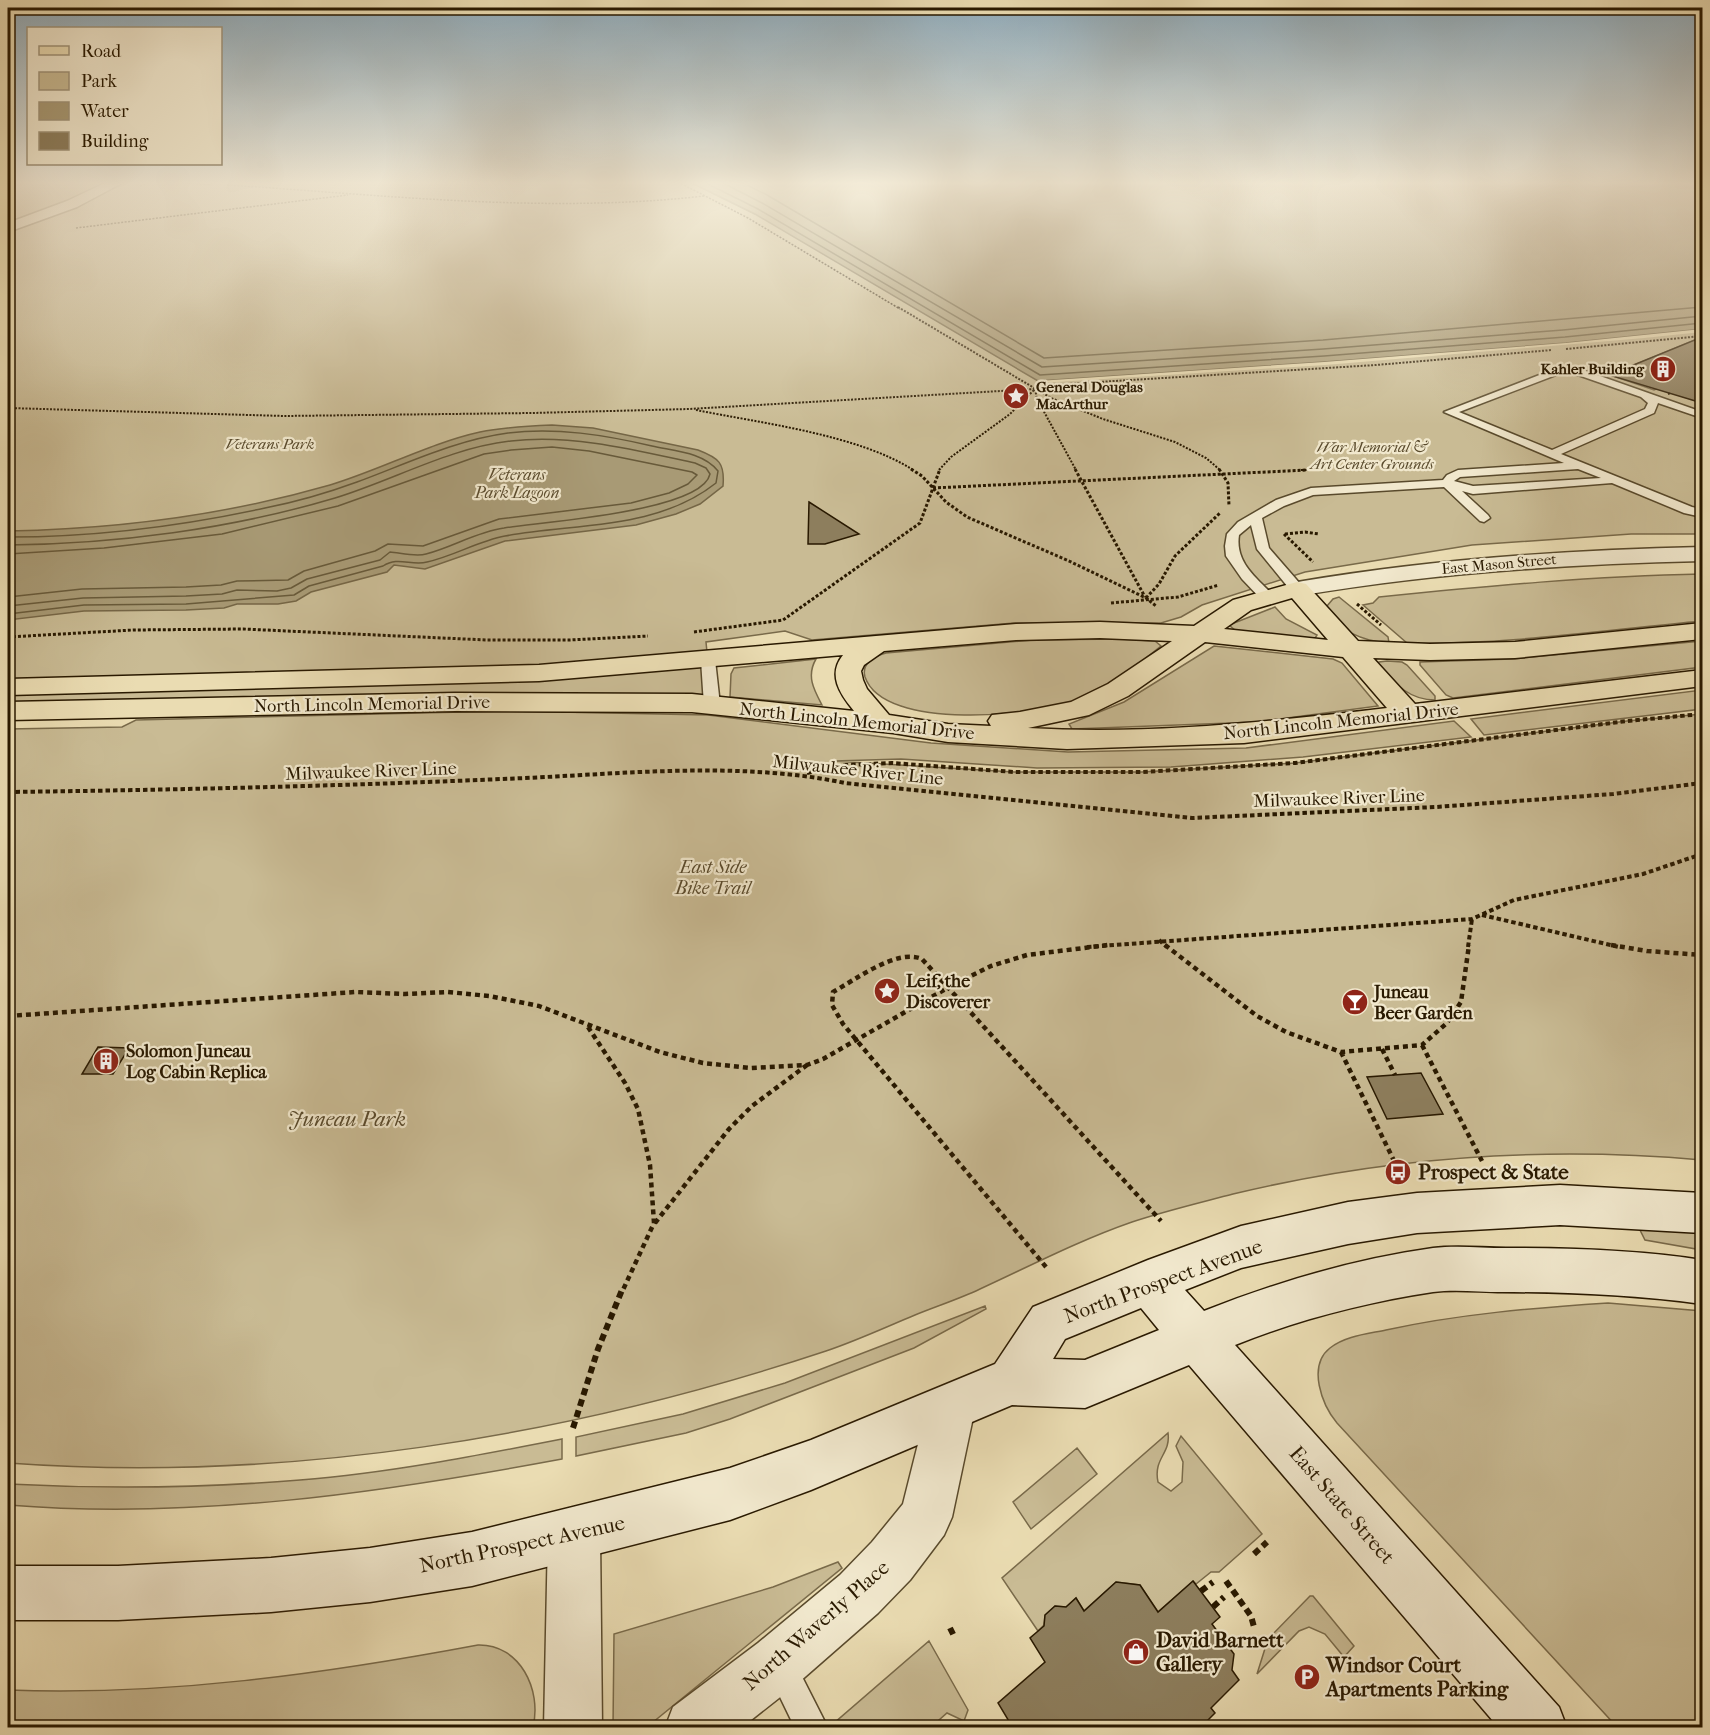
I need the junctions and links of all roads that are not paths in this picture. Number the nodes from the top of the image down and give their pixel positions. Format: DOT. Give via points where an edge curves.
graph roads {
  1 [pos="1645,395"];
  2 [pos="1702,415"];
  3 [pos="1552,454"];
  4 [pos="1580,465"];
  5 [pos="1612,479"];
  6 [pos="1447,483"];
  7 [pos="1702,513"];
  8 [pos="1256,518"];
  9 [pos="1484,518"];
  10 [pos="1702,554"];
  11 [pos="1297,589"];
  12 [pos="1266,596"];
  13 [pos="1702,631"];
  14 [pos="1199,634"];
  15 [pos="878,644"];
  16 [pos="1351,650"];
  17 [pos="708,660"];
  18 [pos="1702,678"];
  19 [pos="8,687"];
  20 [pos="712,705"];
  21 [pos="8,711"];
  22 [pos="1407,714"];
  23 [pos="887,723"];
  24 [pos="1702,1213"];
  25 [pos="1148,1282"];
  26 [pos="1702,1282"];
  27 [pos="1195,1336"];
  28 [pos="1012,1381"];
  29 [pos="951,1408"];
  30 [pos="574,1535"];
  31 [pos="8,1593"];
  32 [pos="778,1663"];
  33 [pos="573,1728"];
  34 [pos="694,1728"];
  35 [pos="812,1728"];
  36 [pos="1538,1728"];
  1 -- 2 [label="lane"];
  1 -- 3 [label="lane" via="1653,403 1650,411"];
  1 -- 3 [label="lane" via="1579,372 1560,370 1449,412"];
  3 -- 4 [label="lane"];
  4 -- 5 [label="lane"];
  4 -- 6 [label="lane" via="1458,474"];
  5 -- 6 [label="lane" via="1473,490"];
  5 -- 7 [label="lane"];
  6 -- 8 [label="lane" via="1311,492 1280,503"];
  6 -- 9 [label="lane"];
  8 -- 11 [label="lane" via="1263,549"];
  8 -- 12 [label="lane" via="1233,534 1231,546 1241,568"];
  10 -- 11 [label="main road, East Mason Street" via="1582,557 1447,567"];
  11 -- 12 [label="main road"];
  11 -- 16 [label="main road"];
  12 -- 14 [label="main road" via="1242,605"];
  13 -- 16 [label="main road, North Lincoln Memorial Drive" via="1515,650"];
  14 -- 15 [label="main road, North Lincoln Memorial Drive" via="1016,632"];
  14 -- 16 [label="main road, North Lincoln Memorial Drive"];
  14 -- 23 [label="main road" via="1118,690 1078,709 1020,721 935,718"];
  15 -- 17 [label="main road, North Lincoln Memorial Drive"];
  15 -- 23 [label="main road" via="857,654 848,667 847,678 850,689"];
  16 -- 22 [label="main road"];
  17 -- 19 [label="main road, North Lincoln Memorial Drive" via="539,673"];
  17 -- 20 [label="lane"];
  18 -- 22 [label="main road, North Lincoln Memorial Drive"];
  20 -- 21 [label="main road, North Lincoln Memorial Drive" via="456,702"];
  20 -- 23 [label="main road, North Lincoln Memorial Drive"];
  22 -- 23 [label="main road, North Lincoln Memorial Drive" via="1245,734 1067,740 948,733"];
  24 -- 25 [label="main road, North Prospect Avenue" via="1560,1205 1417,1213 1348,1223 1241,1247"];
  25 -- 27 [label="main road, East State Street"];
  25 -- 28 [label="main road, North Prospect Avenue" via="1049,1323"];
  26 -- 27 [label="main road, North Prospect Avenue" via="1586,1271 1435,1270 1286,1302"];
  27 -- 28 [label="main road, North Prospect Avenue" via="1085,1384"];
  27 -- 36 [label="main road, East State Street"];
  28 -- 29 [label="main road, North Prospect Avenue"];
  29 -- 30 [label="main road, North Prospect Avenue" via="730,1494"];
  29 -- 32 [label="main road, North Waverly Place" via="926,1517 859,1594"];
  30 -- 31 [label="main road, North Prospect Avenue" via="472,1559 282,1584 118,1593"];
  30 -- 33 [label="main road"];
  32 -- 34 [label="main road, North Waverly Place"];
  32 -- 35 [label="lane"];
}
